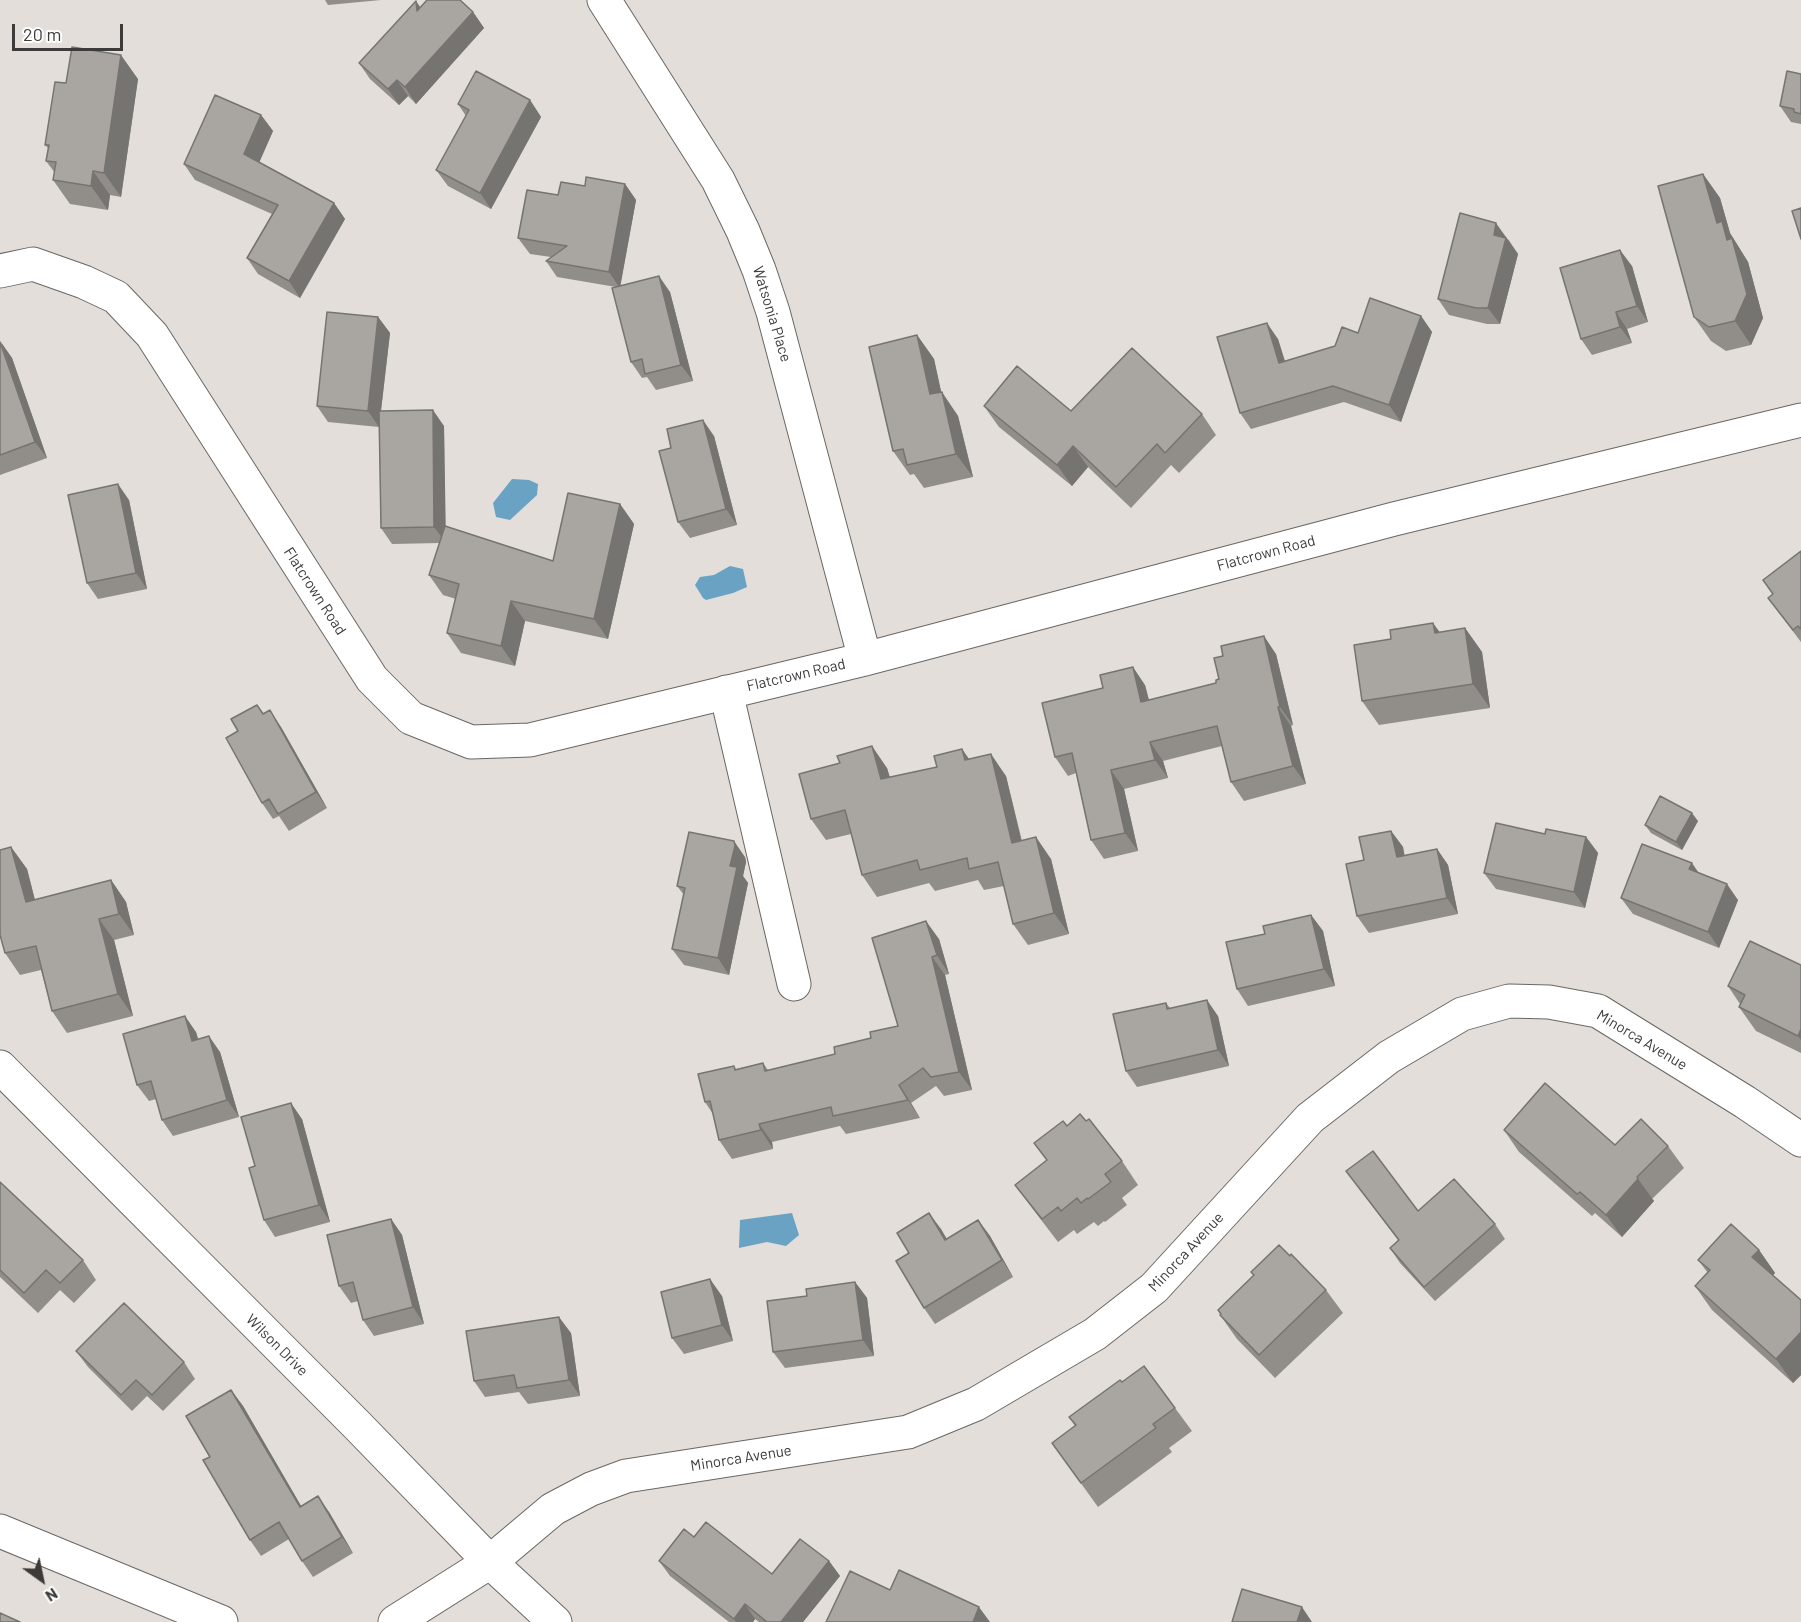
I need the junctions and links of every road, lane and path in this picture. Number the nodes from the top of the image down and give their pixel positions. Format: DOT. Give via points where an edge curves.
graph roads {
  1 [pos="604,0"];
  2 [pos="0,271"];
  3 [pos="1801,420"];
  4 [pos="865,659"];
  5 [pos="726,692"];
  6 [pos="794,984"];
  7 [pos="0,1067"];
  8 [pos="1801,1140"];
  9 [pos="0,1531"];
  10 [pos="490,1562"];
  11 [pos="220,1622"];
  12 [pos="395,1622"];
  13 [pos="555,1622"];
  1 -- 4 [label="street, Watsonia Place" via="718,180 759,270 777,323"];
  2 -- 5 [label="street, Flatcrown Road" via="33,264 84,282 116,297 152,335 372,679 411,718 471,742 530,740"];
  3 -- 4 [label="street, Flatcrown Road" via="1394,519"];
  4 -- 5 [label="street, Flatcrown Road"];
  5 -- 6 [label="street"];
  7 -- 10 [label="street, Wilson Drive"];
  8 -- 10 [label="street, Minorca Avenue" via="1598,1011 1549,1002 1509,1001 1462,1014 1389,1057 1310,1118 1154,1288 1095,1334 976,1404 908,1432 626,1476 553,1509"];
  9 -- 11 [label="street"];
  10 -- 12 [label="street, Minorca Avenue"];
  10 -- 13 [label="street, Wilson Drive"];
}
